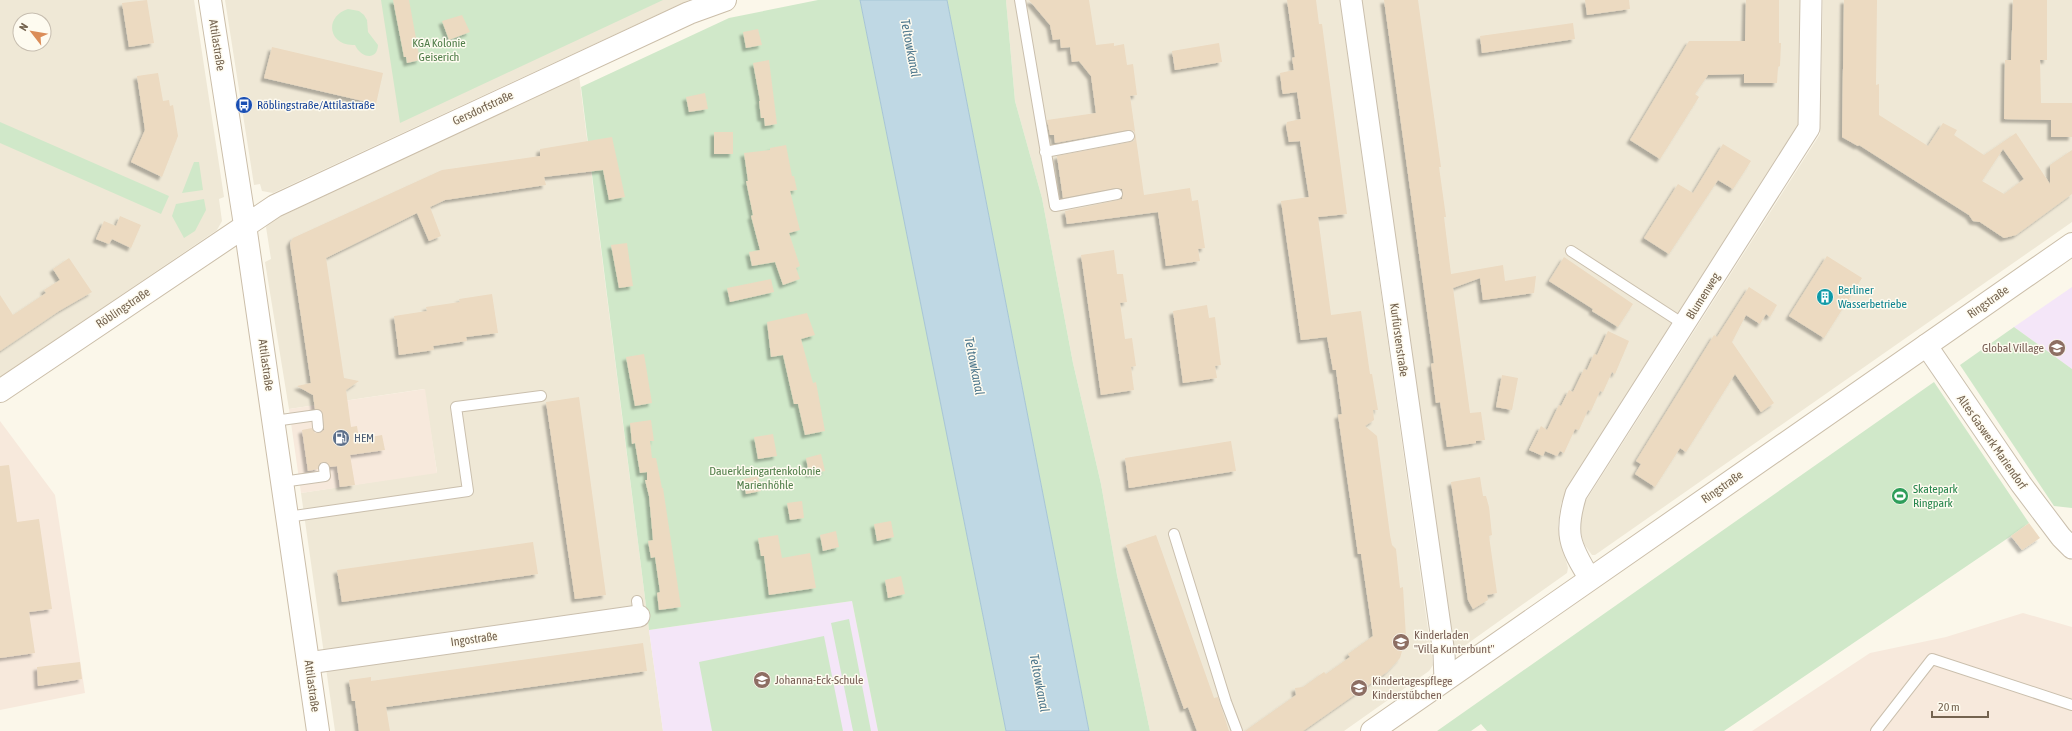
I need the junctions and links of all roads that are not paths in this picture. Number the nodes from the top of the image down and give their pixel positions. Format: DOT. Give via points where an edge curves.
graph roads {
  1 [pos="210,0"];
  2 [pos="725,0"];
  3 [pos="1020,0"];
  4 [pos="1351,0"];
  5 [pos="1811,0"];
  6 [pos="1129,136"];
  7 [pos="1045,152"];
  8 [pos="1117,194"];
  9 [pos="245,225"];
  10 [pos="2072,244"];
  11 [pos="1571,252"];
  12 [pos="1685,325"];
  13 [pos="1926,345"];
  14 [pos="0,391"];
  15 [pos="540,396"];
  16 [pos="274,421"];
  17 [pos="318,427"];
  18 [pos="324,468"];
  19 [pos="282,482"];
  20 [pos="288,517"];
  21 [pos="1174,534"];
  22 [pos="2068,540"];
  23 [pos="1590,579"];
  24 [pos="638,609"];
  25 [pos="308,663"];
  26 [pos="1445,680"];
  27 [pos="2072,705"];
  28 [pos="318,731"];
  29 [pos="1237,731"];
  30 [pos="1372,731"];
  31 [pos="1876,731"];
  1 -- 9 [label="main road, Attilastraße"];
  2 -- 9 [label="main road, Gersdorfstraße" via="689,13 610,49 275,206"];
  3 -- 7 [label="lane"];
  4 -- 26 [label="street, Kurfürstenstraße" via="1444,654"];
  5 -- 12 [label="street, Blumenweg" via="1809,128"];
  6 -- 7 [label="lane"];
  7 -- 8 [label="lane" via="1055,206"];
  9 -- 14 [label="main road, Röblingstraße"];
  9 -- 16 [label="main road, Attilastraße"];
  10 -- 13 [label="main road, Ringstraße"];
  11 -- 12 [label="lane"];
  12 -- 23 [label="street, Blumenweg" via="1576,494 1568,533 1579,561"];
  13 -- 22 [label="street, Altes Gaswerk Mariendorf" via="2021,484"];
  13 -- 23 [label="main road, Ringstraße"];
  15 -- 20 [label="lane" via="456,407 468,491"];
  16 -- 17 [label="lane" via="317,415"];
  16 -- 19 [label="main road, Attilastraße"];
  18 -- 19 [label="lane" via="325,476"];
  19 -- 20 [label="main road, Attilastraße"];
  20 -- 25 [label="main road, Attilastraße"];
  21 -- 29 [label="lane"];
  23 -- 26 [label="main road, Ringstraße"];
  24 -- 25 [label="street, Ingostraße"];
  25 -- 28 [label="main road, Attilastraße"];
  26 -- 30 [label="main road, Ringstraße"];
  27 -- 31 [label="lane" via="1932,659"];
}
